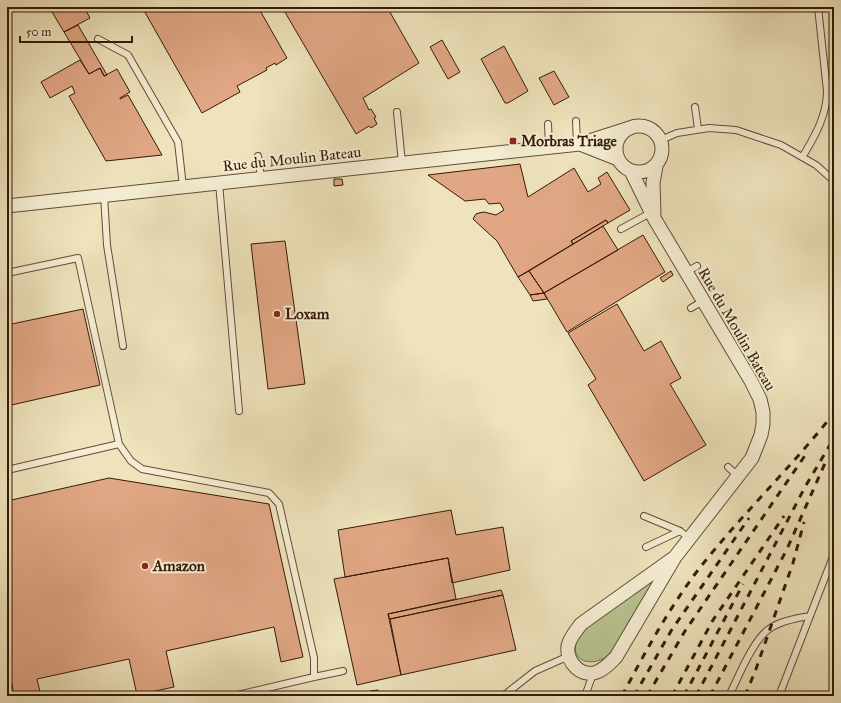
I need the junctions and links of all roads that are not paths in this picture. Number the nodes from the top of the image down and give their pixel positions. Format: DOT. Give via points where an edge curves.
graph roads {
  1 [pos="818,7"];
  2 [pos="98,39"];
  3 [pos="695,107"];
  4 [pos="397,112"];
  5 [pos="576,121"];
  6 [pos="548,124"];
  7 [pos="630,128"];
  8 [pos="698,129"];
  9 [pos="661,140"];
  10 [pos="579,144"];
  11 [pos="549,147"];
  12 [pos="258,156"];
  13 [pos="802,156"];
  14 [pos="618,159"];
  15 [pos="402,163"];
  16 [pos="656,166"];
  17 [pos="631,171"];
  18 [pos="261,178"];
  19 [pos="834,181"];
  20 [pos="219,183"];
  21 [pos="183,187"];
  22 [pos="104,195"];
  23 [pos="7,206"];
  24 [pos="653,215"];
  25 [pos="621,229"];
  26 [pos="7,273"];
  27 [pos="703,301"];
  28 [pos="691,308"];
  29 [pos="123,346"];
  30 [pos="239,411"];
  31 [pos="119,444"];
  32 [pos="728,468"];
  33 [pos="7,470"];
  34 [pos="738,476"];
  35 [pos="644,516"];
  36 [pos="680,531"];
  37 [pos="690,539"];
  38 [pos="646,547"];
  39 [pos="834,554"];
  40 [pos="675,557"];
  41 [pos="810,616"];
  42 [pos="569,656"];
  43 [pos="343,671"];
  44 [pos="593,674"];
  45 [pos="314,677"];
  46 [pos="233,696"];
  47 [pos="503,696"];
  48 [pos="585,696"];
  49 [pos="729,696"];
  50 [pos="779,696"];
  1 -- 13 [label="lane" via="827,101 817,132"];
  2 -- 21 [label="lane" via="128,55 170,128 178,142"];
  3 -- 8 [label="lane"];
  4 -- 15 [label="lane"];
  5 -- 10 [label="lane"];
  6 -- 11 [label="lane"];
  7 -- 9 [label="street" via="648,128"];
  7 -- 10 [label="street, Rue du Moulin Bateau"];
  7 -- 14 [label="street" via="622,133 617,141"];
  8 -- 9 [label="lane" via="677,133"];
  8 -- 13 [label="lane" via="736,130 782,145"];
  9 -- 16 [label="street" via="663,149"];
  10 -- 11 [label="street, Rue du Moulin Bateau"];
  10 -- 14 [label="street, Rue du Moulin Bateau"];
  11 -- 15 [label="street, Rue du Moulin Bateau"];
  12 -- 18 [label="lane"];
  13 -- 19 [label="lane"];
  14 -- 17 [label="street"];
  15 -- 18 [label="street, Rue du Moulin Bateau"];
  16 -- 17 [label="street" via="640,173"];
  16 -- 24 [label="street, Rue du Moulin Bateau"];
  17 -- 24 [label="street, Rue du Moulin Bateau"];
  18 -- 20 [label="street, Rue du Moulin Bateau"];
  20 -- 21 [label="street, Rue du Moulin Bateau"];
  20 -- 30 [label="lane"];
  21 -- 22 [label="street, Rue du Moulin Bateau"];
  22 -- 23 [label="street, Rue du Moulin Bateau"];
  22 -- 29 [label="lane" via="107,245"];
  24 -- 25 [label="lane"];
  24 -- 27 [label="street, Rue du Moulin Bateau" via="692,269"];
  26 -- 31 [label="lane" via="78,258"];
  27 -- 28 [label="lane"];
  27 -- 34 [label="street, Rue du Moulin Bateau" via="751,380 763,412 761,435 752,458"];
  31 -- 33 [label="lane"];
  31 -- 45 [label="lane" via="131,461 142,469 269,493 279,504 314,658"];
  32 -- 34 [label="lane"];
  34 -- 37 [label="street, Rue du Moulin Bateau"];
  35 -- 36 [label="lane"];
  36 -- 37 [label="lane"];
  36 -- 38 [label="lane"];
  37 -- 40 [label="street, Rue du Moulin Bateau"];
  39 -- 41 [label="lane"];
  40 -- 42 [label="street" via="581,624 571,638"];
  40 -- 44 [label="street" via="616,657 605,668"];
  41 -- 49 [label="lane" via="779,624 764,633 755,645"];
  41 -- 50 [label="lane"];
  42 -- 44 [label="street" via="572,664 578,669"];
  42 -- 47 [label="lane" via="534,671"];
  43 -- 45 [label="lane"];
  44 -- 48 [label="lane"];
  45 -- 46 [label="lane"];
}
